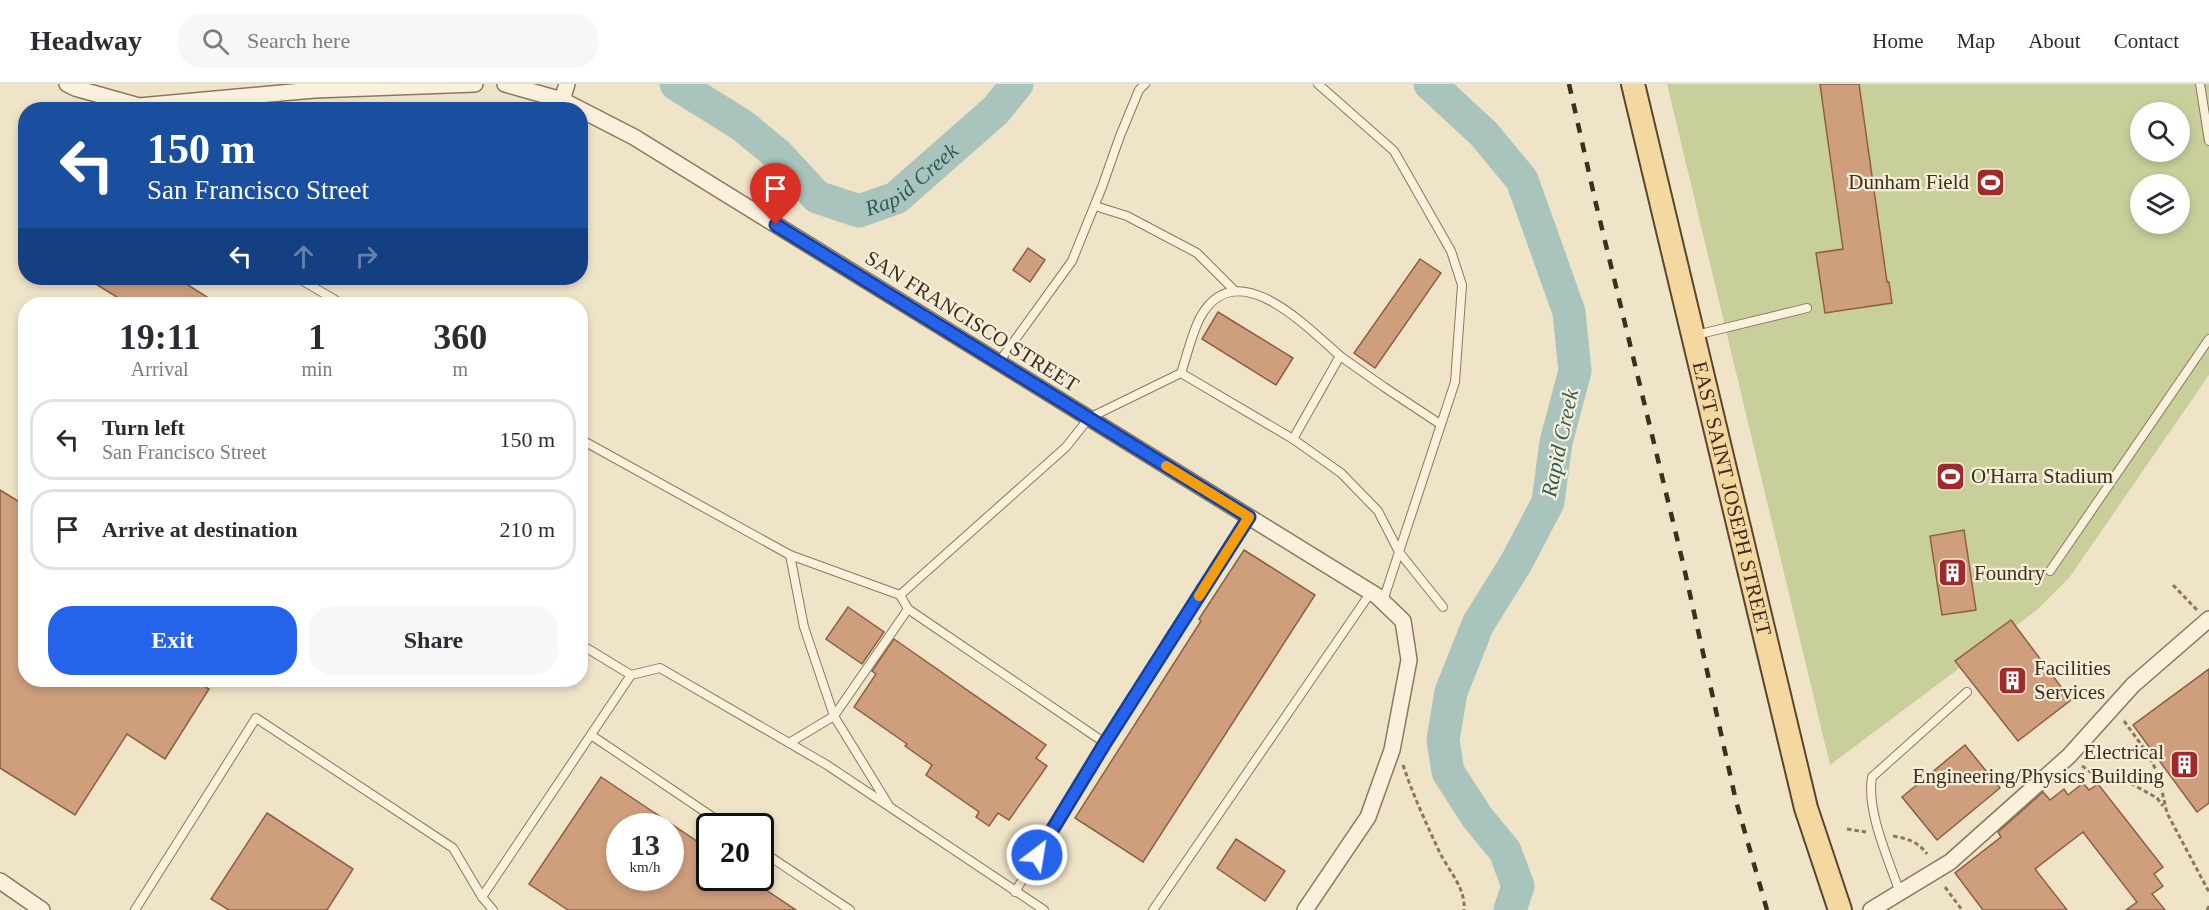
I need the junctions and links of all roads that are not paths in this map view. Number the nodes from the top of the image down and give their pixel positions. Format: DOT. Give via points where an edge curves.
graph roads {
  1 [pos="67,84"];
  2 [pos="475,84"];
  3 [pos="506,84"];
  4 [pos="567,84"];
  5 [pos="1145,84"];
  6 [pos="1318,84"];
  7 [pos="1633,84"];
  8 [pos="2200,84"];
  9 [pos="562,100"];
  10 [pos="125,102"];
  11 [pos="208,102"];
  12 [pos="566,102"];
  13 [pos="588,113"];
  14 [pos="2209,141"];
  15 [pos="1095,206"];
  16 [pos="310,285"];
  17 [pos="1234,290"];
  18 [pos="330,297"];
  19 [pos="1807,308"];
  20 [pos="1692,336"];
  21 [pos="2209,339"];
  22 [pos="1340,356"];
  23 [pos="999,362"];
  24 [pos="1181,373"];
  25 [pos="1089,418"];
  26 [pos="1440,424"];
  27 [pos="1293,440"];
  28 [pos="588,443"];
  29 [pos="1249,517"];
  30 [pos="1399,552"];
  31 [pos="790,555"];
  32 [pos="2050,571"];
  33 [pos="900,595"];
  34 [pos="1377,597"];
  35 [pos="1443,607"];
  36 [pos="908,609"];
  37 [pos="2206,621"];
  38 [pos="588,649"];
  39 [pos="631,675"];
  40 [pos="1967,692"];
  41 [pos="834,716"];
  42 [pos="591,735"];
  43 [pos="789,743"];
  44 [pos="1105,743"];
  45 [pos="891,808"];
  46 [pos="707,813"];
  47 [pos="774,859"];
  48 [pos="0,882"];
  49 [pos="1015,892"];
  50 [pos="1900,893"];
  51 [pos="482,897"];
  52 [pos="37,909"];
  53 [pos="135,910"];
  54 [pos="493,910"];
  55 [pos="850,910"];
  56 [pos="1044,910"];
  57 [pos="1153,910"];
  58 [pos="1305,910"];
  59 [pos="1840,910"];
  60 [pos="1871,910"];
  1 -- 10 [label="street"];
  2 -- 11 [label="street" via="314,90"];
  3 -- 9 [label="street, SAN FRANCISCO STREET"];
  4 -- 9 [label="street"];
  5 -- 15 [label="lane" via="1124,126"];
  6 -- 26 [label="lane" via="1394,151 1451,251 1462,285 1455,382"];
  7 -- 20 [label="main road, EAST SAINT JOSEPH STREET"];
  8 -- 14 [label="lane"];
  9 -- 12 [label="street, SAN FRANCISCO STREET"];
  13 -- 23 [label="street, SAN FRANCISCO STREET" via="634,137"];
  15 -- 17 [label="lane" via="1127,216 1197,253"];
  15 -- 23 [label="lane" via="1072,261"];
  16 -- 18 [label="lane"];
  17 -- 22 [label="lane" via="1253,292 1290,313"];
  17 -- 24 [label="lane" via="1216,299 1201,316"];
  19 -- 20 [label="lane"];
  20 -- 59 [label="main road, EAST SAINT JOSEPH STREET" via="1806,808"];
  21 -- 32 [label="lane"];
  22 -- 26 [label="lane"];
  22 -- 27 [label="lane"];
  23 -- 25 [label="street, SAN FRANCISCO STREET"];
  24 -- 25 [label="lane"];
  24 -- 27 [label="lane"];
  25 -- 29 [label="street, SAN FRANCISCO STREET"];
  25 -- 33 [label="lane" via="1066,447"];
  26 -- 30 [label="lane"];
  27 -- 30 [label="lane" via="1341,473 1378,511"];
  28 -- 31 [label="lane"];
  29 -- 34 [label="street, SAN FRANCISCO STREET"];
  29 -- 44 [label="lane"];
  30 -- 34 [label="lane"];
  30 -- 35 [label="lane"];
  31 -- 33 [label="lane"];
  31 -- 41 [label="lane" via="804,627"];
  33 -- 36 [label="lane"];
  34 -- 57 [label="lane"];
  34 -- 58 [label="street, SAN FRANCISCO STREET" via="1403,621 1409,660 1392,750 1368,817"];
  36 -- 41 [label="lane"];
  36 -- 44 [label="lane"];
  37 -- 50 [label="street" via="2133,686 2069,756 1950,862"];
  38 -- 39 [label="lane"];
  39 -- 42 [label="lane"];
  39 -- 43 [label="lane" via="660,668"];
  40 -- 50 [label="lane" via="1872,777 1870,790 1880,834"];
  41 -- 43 [label="lane"];
  41 -- 45 [label="lane"];
  42 -- 46 [label="lane"];
  42 -- 51 [label="lane"];
  43 -- 45 [label="lane"];
  44 -- 49 [label="lane"];
  45 -- 49 [label="lane"];
  47 -- 55 [label="lane"];
  48 -- 52 [label="street"];
  49 -- 56 [label="lane"];
  50 -- 60 [label="street"];
  51 -- 53 [label="lane" via="453,848 256,718"];
  51 -- 54 [label="lane"];
}
